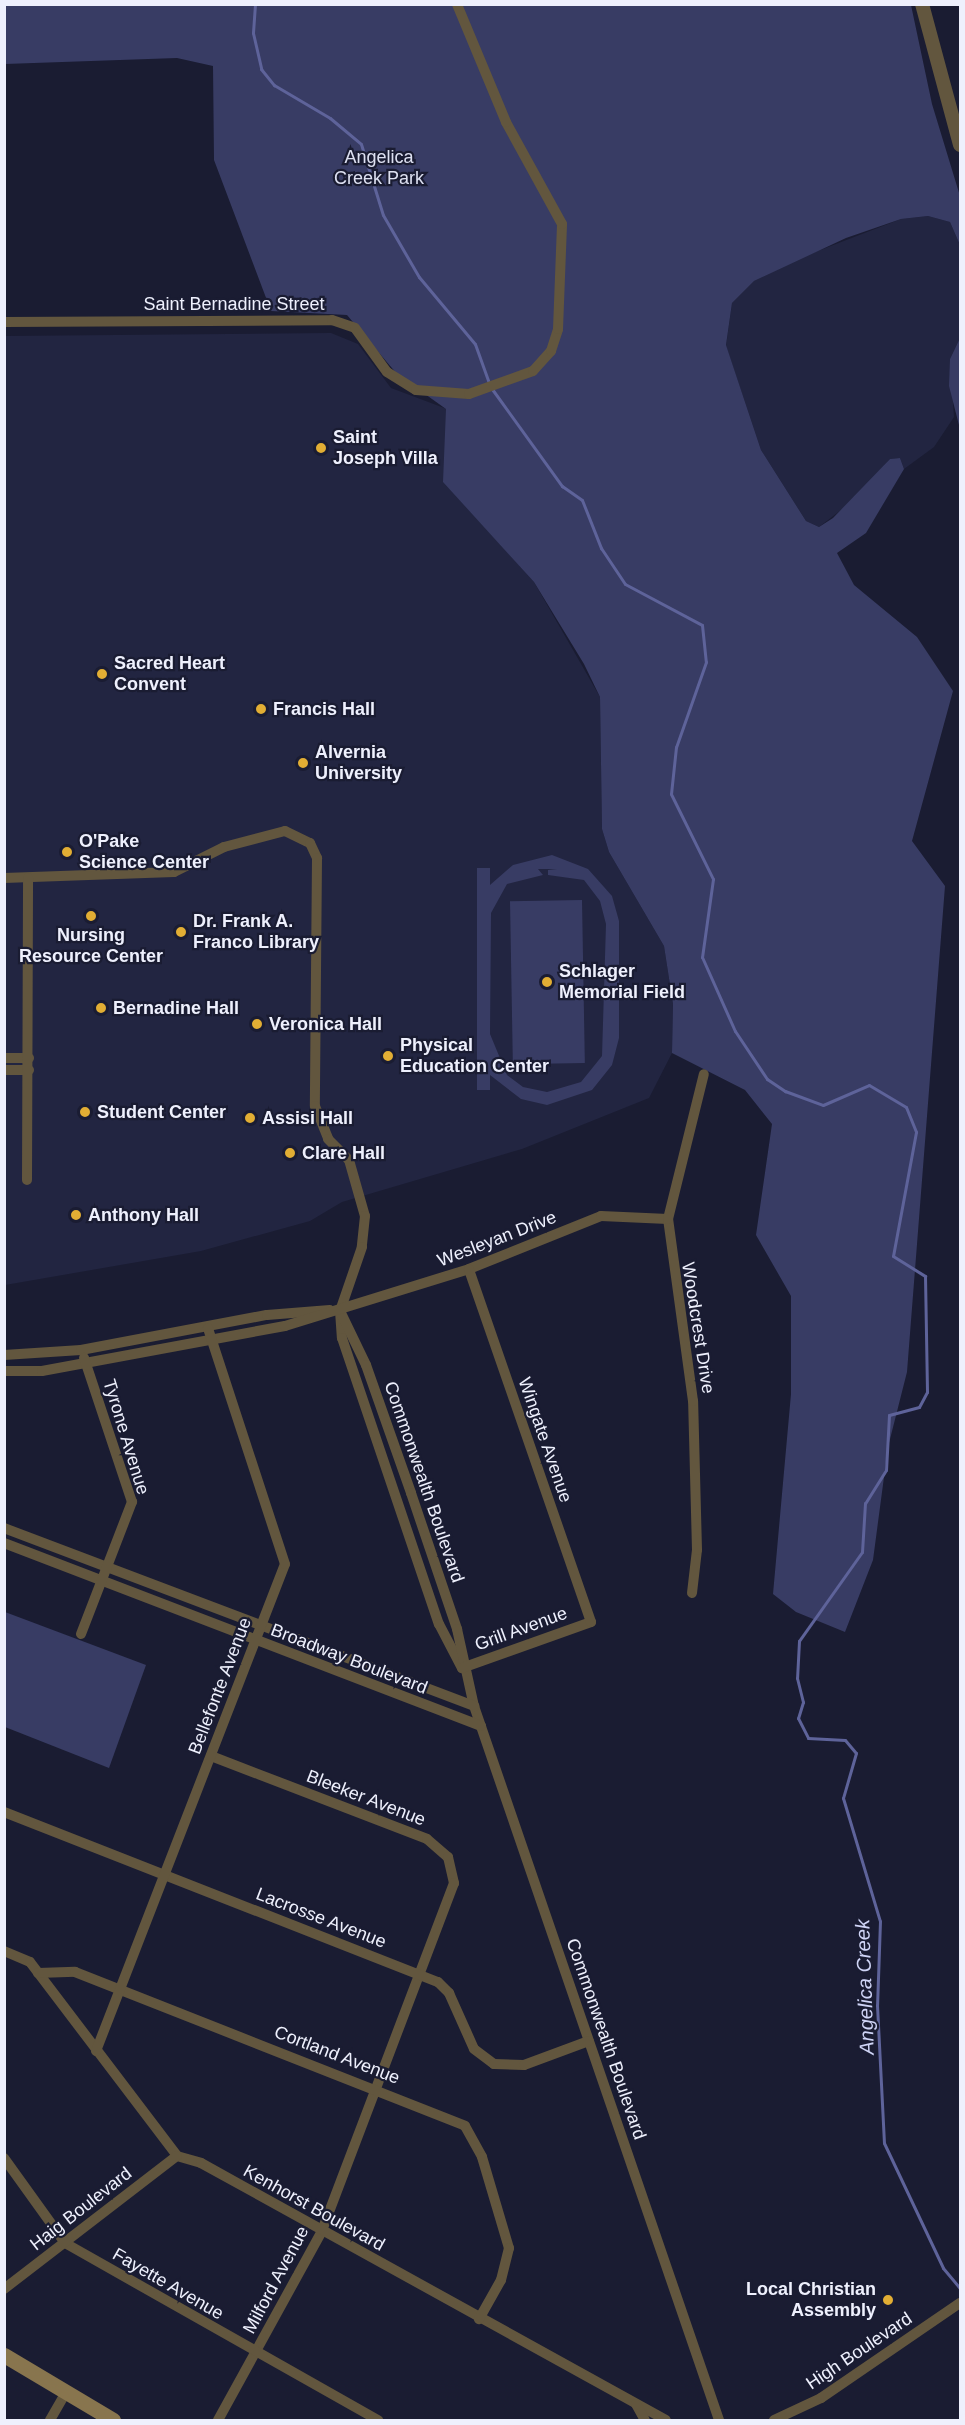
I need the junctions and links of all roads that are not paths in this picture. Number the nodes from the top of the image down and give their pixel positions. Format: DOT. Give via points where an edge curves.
graph roads {
  1 [pos="458,4"];
  2 [pos="922,4"];
  3 [pos="960,145"];
  4 [pos="4,322"];
  5 [pos="4,878"];
  6 [pos="28,878"];
  7 [pos="4,1058"];
  8 [pos="29,1058"];
  9 [pos="4,1070"];
  10 [pos="29,1070"];
  11 [pos="704,1074"];
  12 [pos="27,1180"];
  13 [pos="668,1219"];
  14 [pos="469,1269"];
  15 [pos="340,1311"];
  16 [pos="208,1328"];
  17 [pos="212,1339"];
  18 [pos="81,1350"];
  19 [pos="4,1355"];
  20 [pos="85,1362"];
  21 [pos="4,1371"];
  22 [pos="4,1528"];
  23 [pos="4,1543"];
  24 [pos="107,1568"];
  25 [pos="102,1582"];
  26 [pos="692,1593"];
  27 [pos="591,1622"];
  28 [pos="260,1629"];
  29 [pos="81,1634"];
  30 [pos="255,1642"];
  31 [pos="462,1668"];
  32 [pos="474,1706"];
  33 [pos="481,1726"];
  34 [pos="211,1756"];
  35 [pos="4,1812"];
  36 [pos="164,1876"];
  37 [pos="444,1914"];
  38 [pos="6,1953"];
  39 [pos="38,1972"];
  40 [pos="420,1973"];
  41 [pos="120,1989"];
  42 [pos="589,2041"];
  43 [pos="96,2050"];
  44 [pos="377,2088"];
  45 [pos="177,2156"];
  46 [pos="4,2158"];
  47 [pos="321,2231"];
  48 [pos="65,2243"];
  49 [pos="4,2289"];
  50 [pos="958,2305"];
  51 [pos="479,2319"];
  52 [pos="256,2352"];
  53 [pos="4,2355"];
  54 [pos="65,2394"];
  55 [pos="636,2404"];
  56 [pos="50,2421"];
  57 [pos="113,2421"];
  58 [pos="218,2421"];
  59 [pos="378,2421"];
  60 [pos="645,2421"];
  61 [pos="666,2421"];
  62 [pos="719,2421"];
  63 [pos="774,2421"];
  1 -- 4 [label="street, Saint Bernadine Street" via="506,122 554,204 564,235 558,329 550,351 533,371 482,390 442,395 405,386 345,322"];
  2 -- 3 [label="street"];
  5 -- 6 [label="street"];
  6 -- 8 [label="street"];
  6 -- 15 [label="street" via="141,877 174,872 224,847 275,832 303,836 317,858 315,1106 328,1138 349,1160 365,1216 363,1247"];
  7 -- 8 [label="street"];
  8 -- 10 [label="street"];
  9 -- 10 [label="street"];
  10 -- 12 [label="street"];
  11 -- 13 [label="street, Woodcrest Drive"];
  13 -- 14 [label="street, Wesleyan Drive" via="601,1216"];
  13 -- 26 [label="street, Woodcrest Drive" via="693,1401 697,1550"];
  14 -- 15 [label="street, Wesleyan Drive"];
  14 -- 27 [label="street, Wingate Avenue"];
  15 -- 16 [label="street" via="298,1311"];
  15 -- 17 [label="street"];
  15 -- 31 [label="street, Commonwealth Boulevard" via="359,1347 411,1493 457,1629"];
  16 -- 17 [label="street, Bellefonte Avenue"];
  16 -- 18 [label="street"];
  17 -- 20 [label="street"];
  17 -- 28 [label="street, Bellefonte Avenue" via="285,1564"];
  18 -- 19 [label="street"];
  18 -- 20 [label="street, Tyrone Avenue"];
  20 -- 21 [label="street"];
  20 -- 24 [label="street, Tyrone Avenue" via="132,1502"];
  22 -- 24 [label="street, Broadway Boulevard"];
  23 -- 25 [label="street, Broadway Boulevard"];
  24 -- 25 [label="street, Tyrone Avenue"];
  24 -- 28 [label="street, Broadway Boulevard"];
  25 -- 29 [label="street, Tyrone Avenue"];
  25 -- 30 [label="street, Broadway Boulevard"];
  27 -- 31 [label="street, Grill Avenue"];
  28 -- 30 [label="street, Bellefonte Avenue"];
  28 -- 32 [label="street, Broadway Boulevard"];
  30 -- 33 [label="street, Broadway Boulevard"];
  30 -- 34 [label="street, Bellefonte Avenue"];
  31 -- 32 [label="street, Commonwealth Boulevard"];
  32 -- 33 [label="street, Commonwealth Boulevard"];
  33 -- 42 [label="street, Commonwealth Boulevard"];
  34 -- 36 [label="street, Bellefonte Avenue"];
  34 -- 37 [label="street, Bleeker Avenue" via="427,1839 452,1868 452,1897"];
  35 -- 36 [label="street, Lacrosse Avenue"];
  36 -- 40 [label="street, Lacrosse Avenue"];
  36 -- 41 [label="street, Bellefonte Avenue"];
  37 -- 40 [label="street, Milford Avenue"];
  38 -- 39 [label="street"];
  39 -- 41 [label="street, Cortland Avenue" via="75,1972"];
  39 -- 43 [label="street"];
  40 -- 42 [label="street, Lacrosse Avenue" via="446,1989 474,2049 494,2064 524,2065"];
  40 -- 44 [label="street, Milford Avenue"];
  41 -- 43 [label="street, Bellefonte Avenue"];
  41 -- 44 [label="street, Cortland Avenue"];
  42 -- 62 [label="street, Commonwealth Boulevard"];
  43 -- 45 [label="street"];
  44 -- 47 [label="street, Milford Avenue"];
  44 -- 51 [label="street, Cortland Avenue" via="454,2118 478,2146 508,2248 501,2280"];
  45 -- 47 [label="street, Kenhorst Boulevard" via="201,2163"];
  45 -- 48 [label="street, Haig Boulevard"];
  46 -- 48 [label="street, Fayette Avenue"];
  47 -- 51 [label="street, Kenhorst Boulevard"];
  47 -- 52 [label="street, Milford Avenue"];
  48 -- 49 [label="street, Haig Boulevard"];
  48 -- 52 [label="street, Fayette Avenue"];
  50 -- 63 [label="street, High Boulevard" via="821,2398"];
  51 -- 55 [label="street, Kenhorst Boulevard"];
  52 -- 58 [label="street, Milford Avenue"];
  52 -- 59 [label="street, Fayette Avenue"];
  53 -- 54 [label="main road"];
  54 -- 56 [label="street"];
  54 -- 57 [label="main road"];
  55 -- 60 [label="street"];
  55 -- 61 [label="street, Kenhorst Boulevard"];
}
